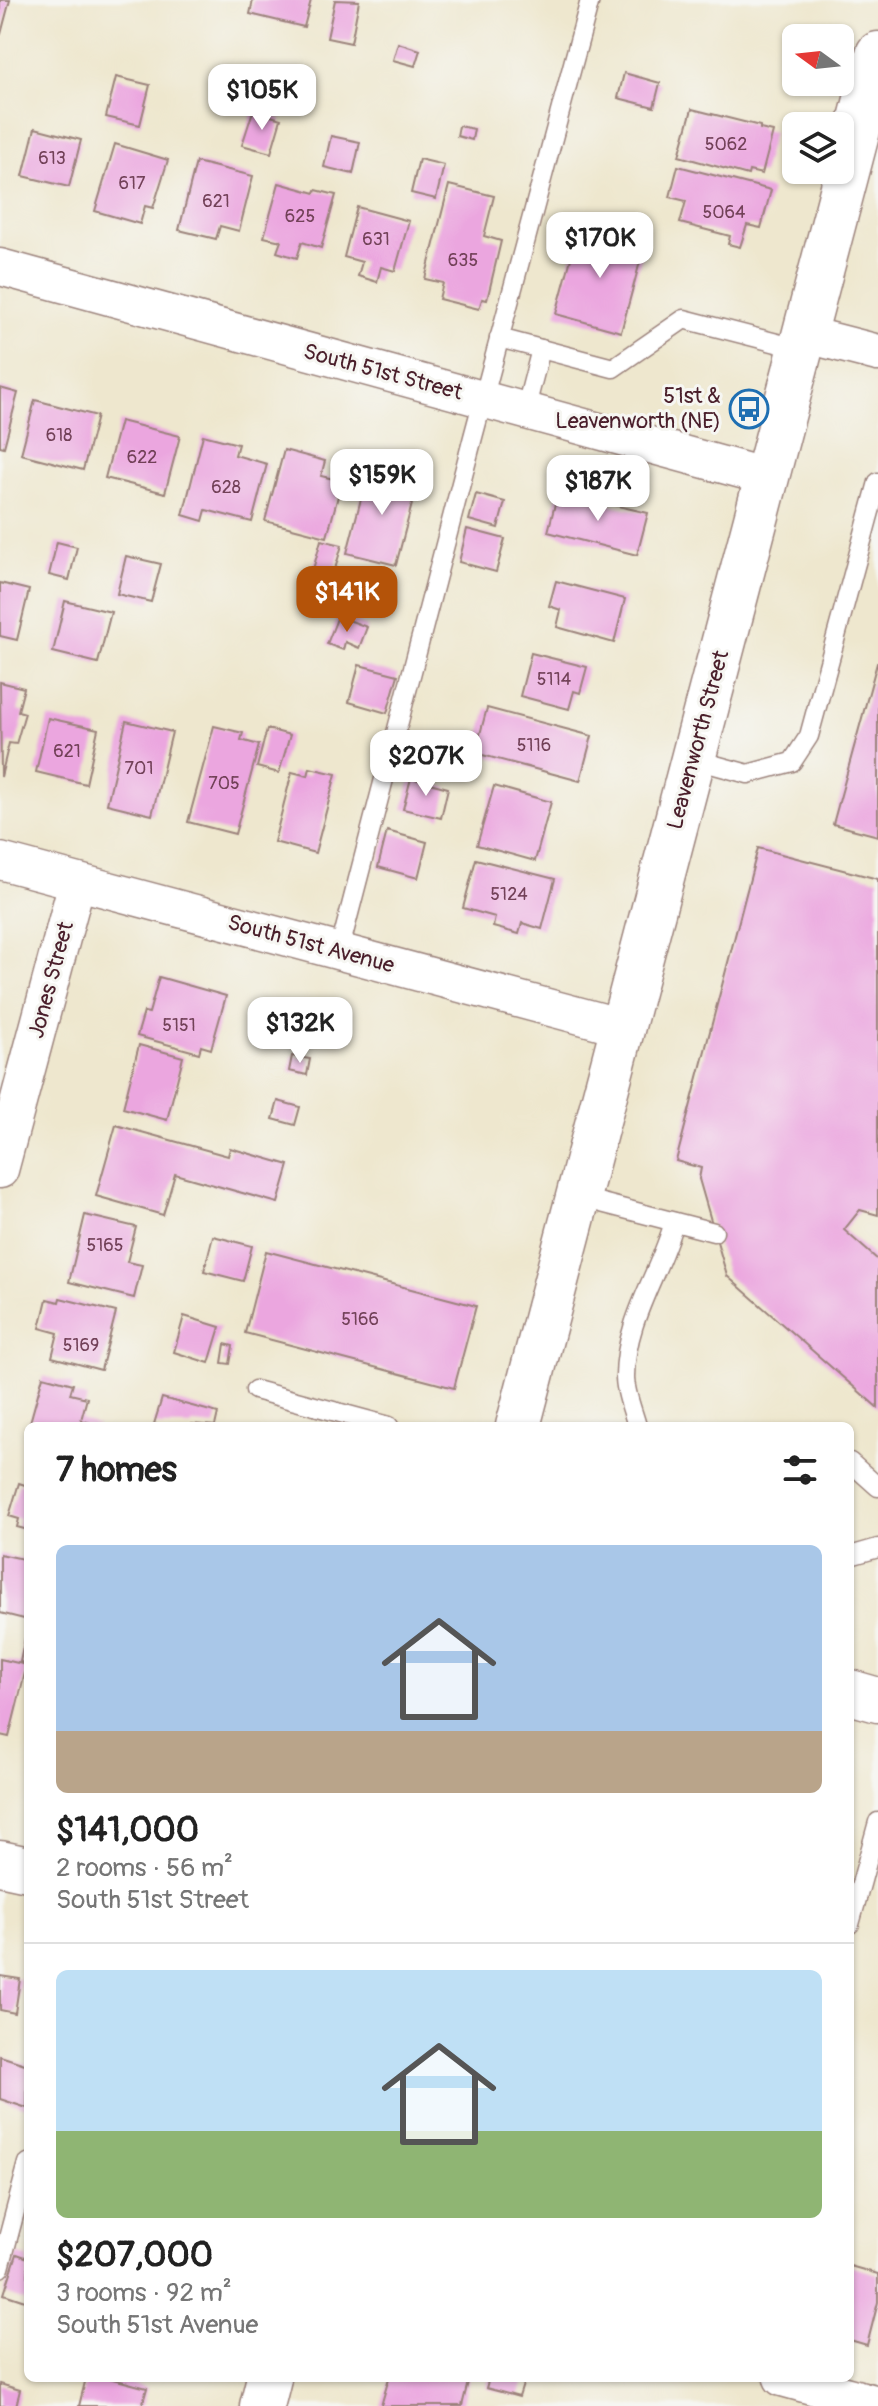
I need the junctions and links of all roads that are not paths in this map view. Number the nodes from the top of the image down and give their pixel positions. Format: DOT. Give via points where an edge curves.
graph roads {
  1 [pos="590,0"];
  2 [pos="878,54"];
  3 [pos="0,267"];
  4 [pos="499,338"];
  5 [pos="802,342"];
  6 [pos="541,349"];
  7 [pos="878,353"];
  8 [pos="483,400"];
  9 [pos="525,411"];
  10 [pos="767,477"];
  11 [pos="878,482"];
  12 [pos="693,759"];
  13 [pos="0,861"];
  14 [pos="77,882"];
  15 [pos="339,952"];
  16 [pos="622,1027"];
  17 [pos="0,1170"];
  18 [pos="578,1197"];
  19 [pos="674,1222"];
  20 [pos="714,1232"];
  21 [pos="255,1390"];
  22 [pos="374,1422"];
  23 [pos="519,1422"];
  24 [pos="636,1422"];
  25 [pos="854,1466"];
  26 [pos="878,1487"];
  27 [pos="878,1548"];
  28 [pos="854,1555"];
  29 [pos="854,1693"];
  30 [pos="878,1700"];
  31 [pos="878,1822"];
  32 [pos="0,1863"];
  33 [pos="24,1868"];
  34 [pos="854,1909"];
  35 [pos="24,2178"];
  36 [pos="0,2268"];
  37 [pos="268,2382"];
  38 [pos="797,2382"];
  39 [pos="878,2404"];
  40 [pos="262,2406"];
  1 -- 4 [label="lane"];
  2 -- 5 [label="main road, Leavenworth Street"];
  3 -- 8 [label="street, South 51st Street"];
  4 -- 6 [label="lane"];
  4 -- 8 [label="lane"];
  5 -- 6 [label="lane" via="684,319 613,368"];
  5 -- 7 [label="street"];
  5 -- 10 [label="main road, Leavenworth Street"];
  6 -- 9 [label="lane"];
  8 -- 9 [label="street, South 51st Street"];
  8 -- 15 [label="lane"];
  9 -- 10 [label="street, South 51st Street"];
  10 -- 12 [label="main road, Leavenworth Street"];
  11 -- 12 [label="lane" via="809,736 792,762 748,774"];
  12 -- 16 [label="main road, Leavenworth Street"];
  13 -- 14 [label="street, South 51st Avenue"];
  14 -- 15 [label="street, South 51st Avenue"];
  14 -- 17 [label="street, Jones Street"];
  15 -- 16 [label="street, South 51st Avenue"];
  16 -- 18 [label="main road, Leavenworth Street"];
  18 -- 19 [label="lane"];
  18 -- 23 [label="main road, Leavenworth Street"];
  19 -- 20 [label="lane"];
  19 -- 24 [label="lane" via="631,1329 624,1379"];
  21 -- 22 [label="lane"];
  25 -- 26 [label="lane"];
  27 -- 28 [label="lane"];
  29 -- 30 [label="main road"];
  31 -- 34 [label="lane"];
  32 -- 33 [label="main road"];
  35 -- 36 [label="lane"];
  37 -- 40 [label="main road"];
  38 -- 39 [label="street"];
}
